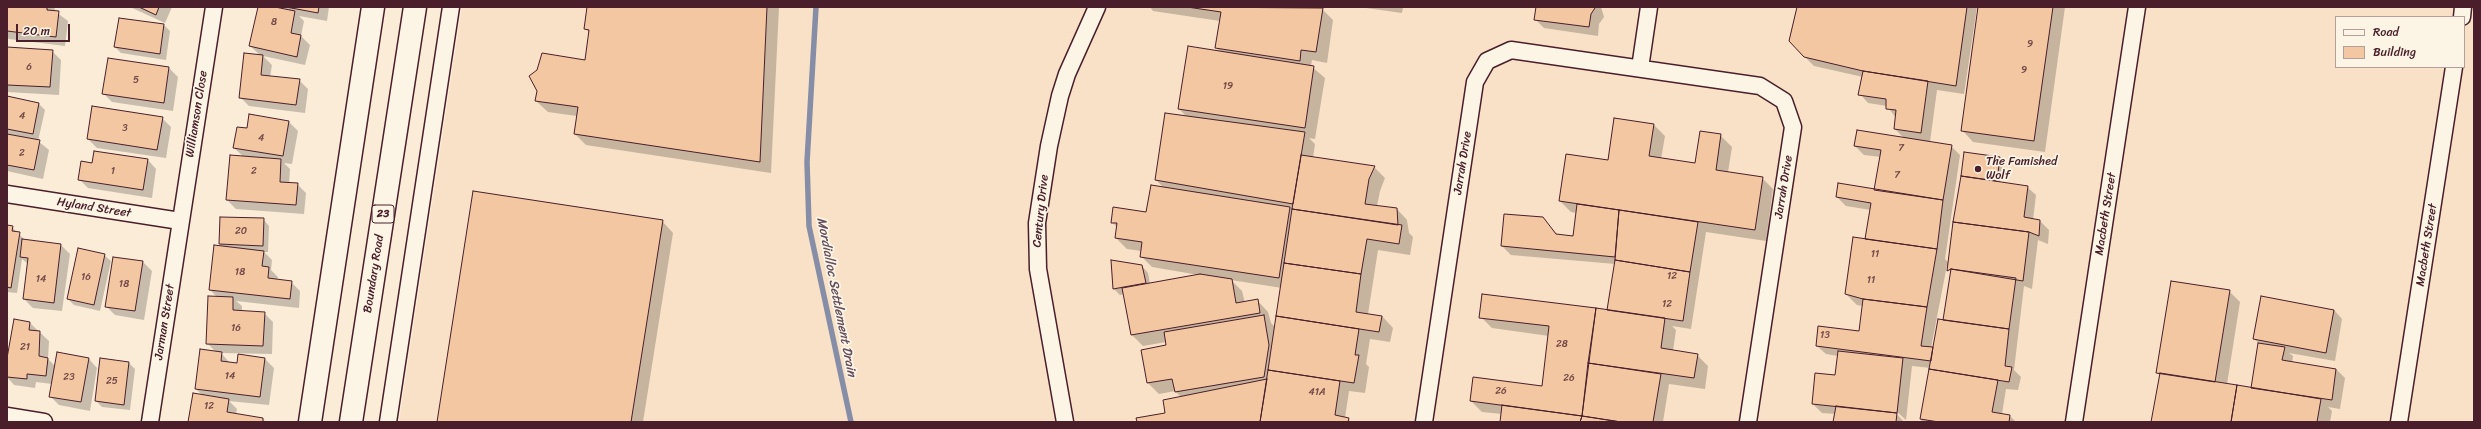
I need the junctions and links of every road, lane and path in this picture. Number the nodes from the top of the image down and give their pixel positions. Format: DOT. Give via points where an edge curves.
graph roads {
  1 [pos="214,7"];
  2 [pos="373,7"];
  3 [pos="415,7"];
  4 [pos="450,7"];
  5 [pos="1097,7"];
  6 [pos="1649,7"];
  7 [pos="2138,7"];
  8 [pos="1640,68"];
  9 [pos="2454,68"];
  10 [pos="7,194"];
  11 [pos="180,221"];
  12 [pos="7,416"];
  13 [pos="44,422"];
  14 [pos="150,422"];
  15 [pos="310,422"];
  16 [pos="351,422"];
  17 [pos="388,422"];
  18 [pos="1064,422"];
  19 [pos="1424,422"];
  20 [pos="1748,422"];
  21 [pos="2074,422"];
  22 [pos="2399,422"];
  1 -- 11 [label="street, Williamson Close"];
  2 -- 15 [label="main road"];
  3 -- 16 [label="main road, Boundary Road / 23"];
  4 -- 17 [label="street"];
  5 -- 18 [label="street, Century Drive" via="1060,96 1037,223 1038,269"];
  6 -- 8 [label="street"];
  7 -- 21 [label="street, Macbeth Street"];
  8 -- 19 [label="street, Jarrah Drive" via="1511,50 1487,61 1475,82"];
  8 -- 20 [label="street, Jarrah Drive" via="1760,86 1784,101 1793,127"];
  9 -- 22 [label="street, Macbeth Street"];
  10 -- 11 [label="street, Hyland Street"];
  11 -- 14 [label="street, Jarman Street"];
  12 -- 13 [label="street"];
}
